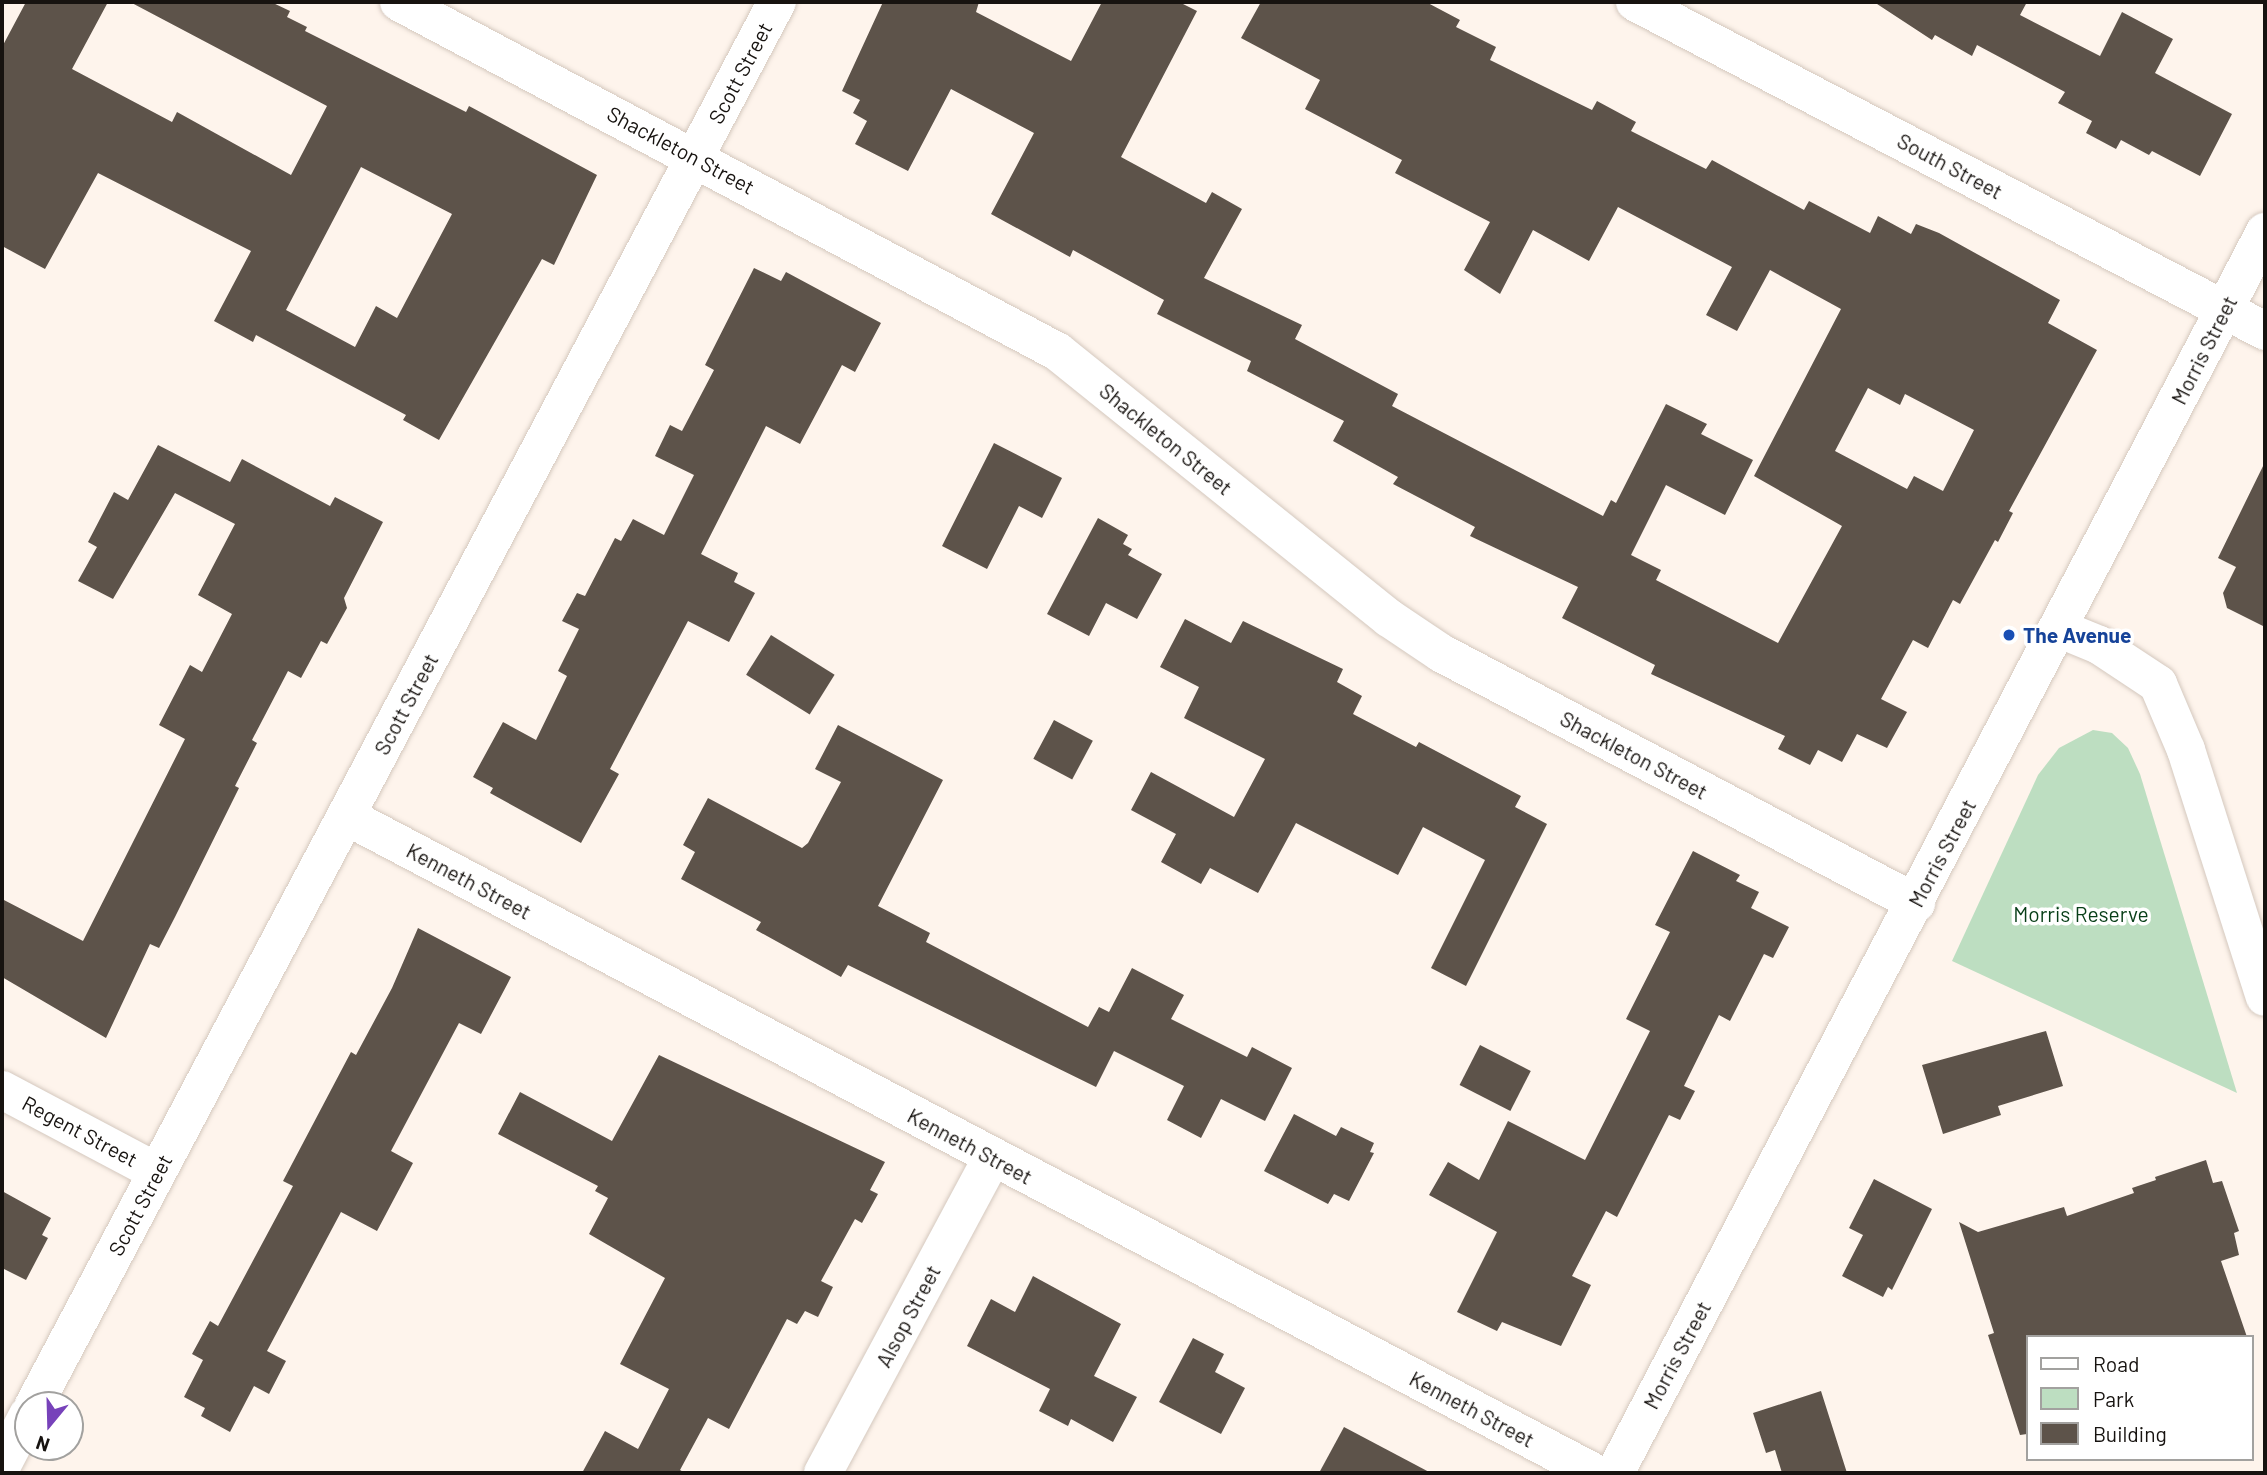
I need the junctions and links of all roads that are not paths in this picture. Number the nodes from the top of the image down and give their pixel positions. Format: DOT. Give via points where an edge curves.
graph roads {
  1 [pos="399,2"];
  2 [pos="777,2"];
  3 [pos="1635,2"];
  4 [pos="695,157"];
  5 [pos="2265,232"];
  6 [pos="2225,310"];
  7 [pos="2265,331"];
  8 [pos="2060,629"];
  9 [pos="346,816"];
  10 [pos="1916,903"];
  11 [pos="2265,997"];
  12 [pos="2,1090"];
  13 [pos="992,1158"];
  14 [pos="157,1172"];
  15 [pos="41,1391"];
  16 [pos="14,1442"];
  17 [pos="2,1465"];
  18 [pos="823,1473"];
  19 [pos="1595,1473"];
  20 [pos="1615,1473"];
  1 -- 4 [label="street, Shackleton Street"];
  2 -- 4 [label="street, Scott Street"];
  3 -- 6 [label="street, South Street"];
  4 -- 9 [label="street, Scott Street"];
  4 -- 10 [label="street, Shackleton Street" via="1058,352 1389,618 1441,653"];
  5 -- 6 [label="street, Morris Street"];
  6 -- 7 [label="street, South Street"];
  6 -- 8 [label="street, Morris Street"];
  8 -- 10 [label="street, Morris Street"];
  8 -- 11 [label="street" via="2099,645 2158,684 2186,750"];
  9 -- 13 [label="street, Kenneth Street"];
  9 -- 14 [label="street, Scott Street"];
  10 -- 20 [label="street, Morris Street"];
  12 -- 14 [label="street, Regent Street"];
  13 -- 18 [label="street, Alsop Street"];
  13 -- 19 [label="street, Kenneth Street"];
  14 -- 15 [label="street, Scott Street"];
  16 -- 17 [label="street"];
}
